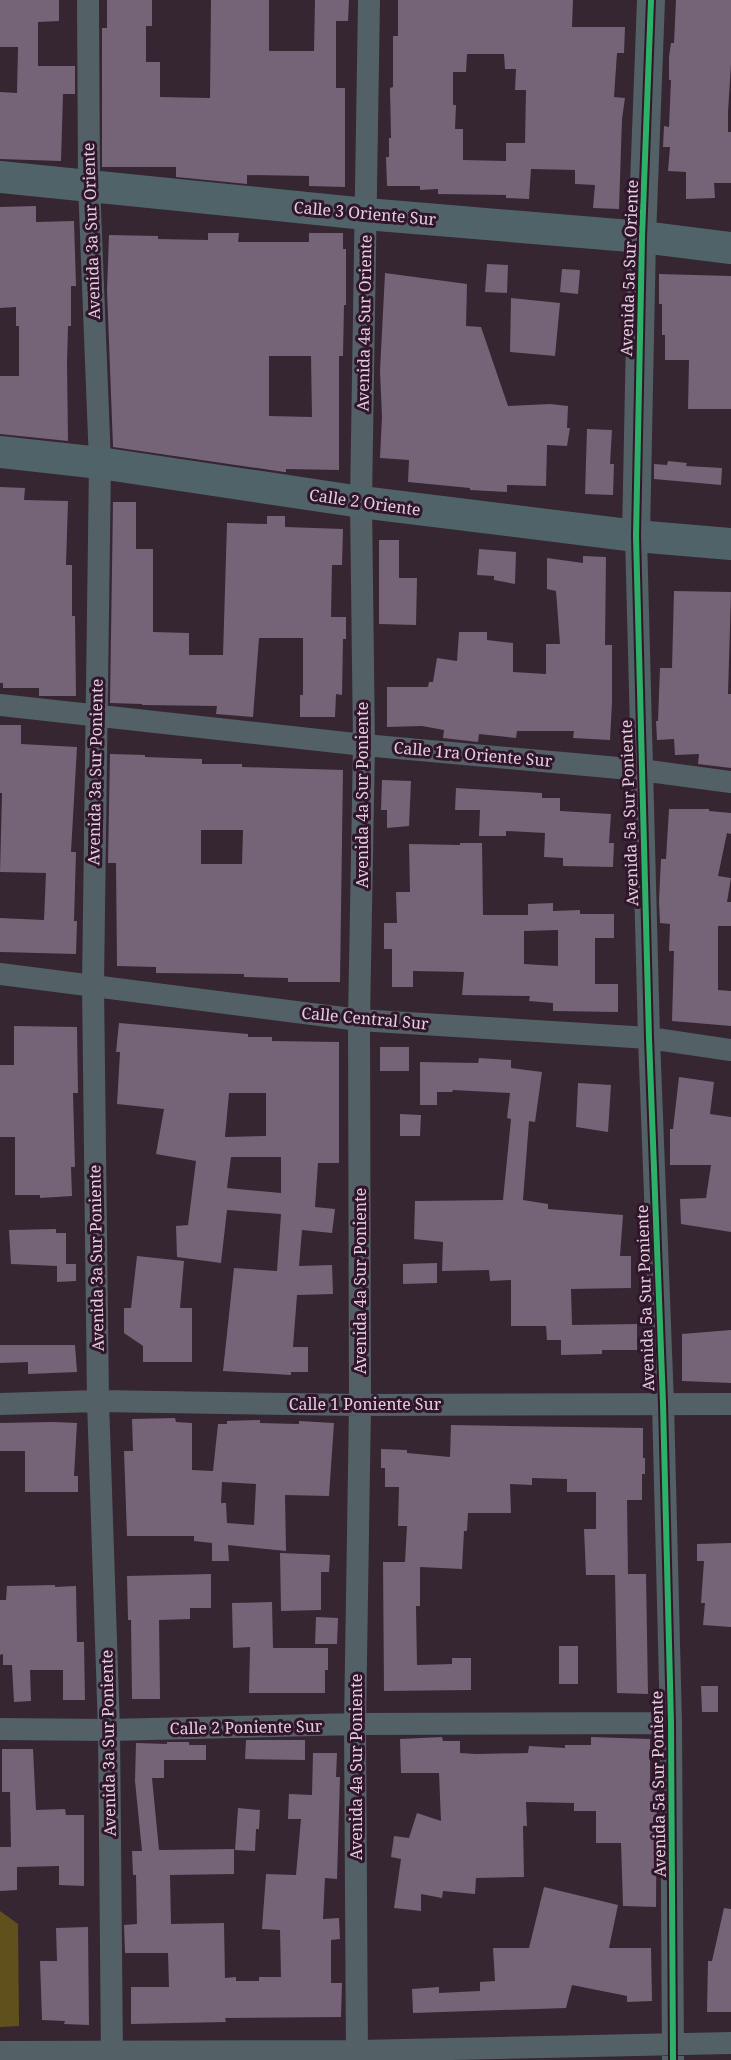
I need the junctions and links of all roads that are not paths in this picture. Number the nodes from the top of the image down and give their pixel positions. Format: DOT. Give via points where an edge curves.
graph roads {
  1 [pos="88,0"];
  2 [pos="369,0"];
  3 [pos="651,0"];
  4 [pos="0,177"];
  5 [pos="88,184"];
  6 [pos="366,214"];
  7 [pos="642,237"];
  8 [pos="731,248"];
  9 [pos="0,452"];
  10 [pos="100,463"];
  11 [pos="361,502"];
  12 [pos="636,536"];
  13 [pos="731,544"];
  14 [pos="0,705"];
  15 [pos="95,715"];
  16 [pos="364,744"];
  17 [pos="641,770"];
  18 [pos="731,782"];
  19 [pos="0,974"];
  20 [pos="93,985"];
  21 [pos="359,1020"];
  22 [pos="649,1038"];
  23 [pos="731,1050"];
  24 [pos="98,1401"];
  25 [pos="663,1403"];
  26 [pos="0,1404"];
  27 [pos="731,1404"];
  28 [pos="360,1405"];
  29 [pos="671,1723"];
  30 [pos="355,1724"];
  31 [pos="0,1729"];
  32 [pos="110,1730"];
  33 [pos="731,2043"];
  34 [pos="3,2052"];
  35 [pos="674,2052"];
  36 [pos="112,2056"];
  37 [pos="357,2056"];
  1 -- 5 [label="street, Avenida 3a Sur Oriente"];
  2 -- 6 [label="street, Avenida 4a Sur Oriente"];
  3 -- 7 [label="street, Avenida 5a Sur Oriente"];
  4 -- 5 [label="main road, Calle 3 Oriente Sur"];
  5 -- 6 [label="main road, Calle 3 Oriente Sur"];
  5 -- 10 [label="street, Avenida 3a Sur Oriente"];
  6 -- 7 [label="main road, Calle 3 Oriente Sur"];
  6 -- 11 [label="street, Avenida 4a Sur Oriente"];
  7 -- 8 [label="main road, Calle 3 Oriente Sur"];
  7 -- 12 [label="street, Avenida 5a Sur Oriente"];
  9 -- 10 [label="main road, Calle 2 Oriente"];
  10 -- 11 [label="main road, Calle 2 Oriente"];
  10 -- 15 [label="street, Avenida 3a Sur Poniente"];
  11 -- 12 [label="main road, Calle 2 Oriente"];
  11 -- 16 [label="street, Avenida 4a Sur Poniente"];
  12 -- 13 [label="main road, Calle 2 Oriente"];
  12 -- 17 [label="street, Avenida 5a Sur Poniente"];
  14 -- 15 [label="street, Calle 1ra Oriente Sur"];
  15 -- 16 [label="street, Calle 1ra Oriente Sur"];
  15 -- 20 [label="street, Avenida 3a Sur Poniente"];
  16 -- 17 [label="street, Calle 1ra Oriente Sur"];
  16 -- 21 [label="street, Avenida 4a Sur Poniente"];
  17 -- 18 [label="street, Calle 1ra Oriente Sur"];
  17 -- 22 [label="street, Avenida 5a Sur Poniente"];
  19 -- 20 [label="street, Calle Central Sur"];
  20 -- 21 [label="street, Calle Central Sur"];
  20 -- 24 [label="street, Avenida 3a Sur Poniente"];
  21 -- 22 [label="street, Calle Central Sur"];
  21 -- 28 [label="street, Avenida 4a Sur Poniente"];
  22 -- 23 [label="street, Calle Central Sur"];
  22 -- 25 [label="street, Avenida 5a Sur Poniente"];
  24 -- 26 [label="street, Calle 1 Poniente Sur"];
  24 -- 28 [label="street, Calle 1 Poniente Sur"];
  24 -- 32 [label="street, Avenida 3a Sur Poniente"];
  25 -- 27 [label="street, Calle 1 Poniente Sur"];
  25 -- 28 [label="street, Calle 1 Poniente Sur"];
  25 -- 29 [label="street, Avenida 5a Sur Poniente"];
  28 -- 30 [label="street, Avenida 4a Sur Poniente"];
  29 -- 30 [label="street, Calle 2 Poniente Sur"];
  29 -- 35 [label="street, Avenida 5a Sur Poniente"];
  30 -- 32 [label="street, Calle 2 Poniente Sur"];
  30 -- 37 [label="street, Avenida 4a Sur Poniente"];
  31 -- 32 [label="street, Calle 2 Poniente Sur"];
  32 -- 36 [label="street, Avenida 3a Sur Poniente"];
  33 -- 35 [label="street"];
  34 -- 36 [label="street"];
  35 -- 37 [label="street"];
  36 -- 37 [label="street"];
}
